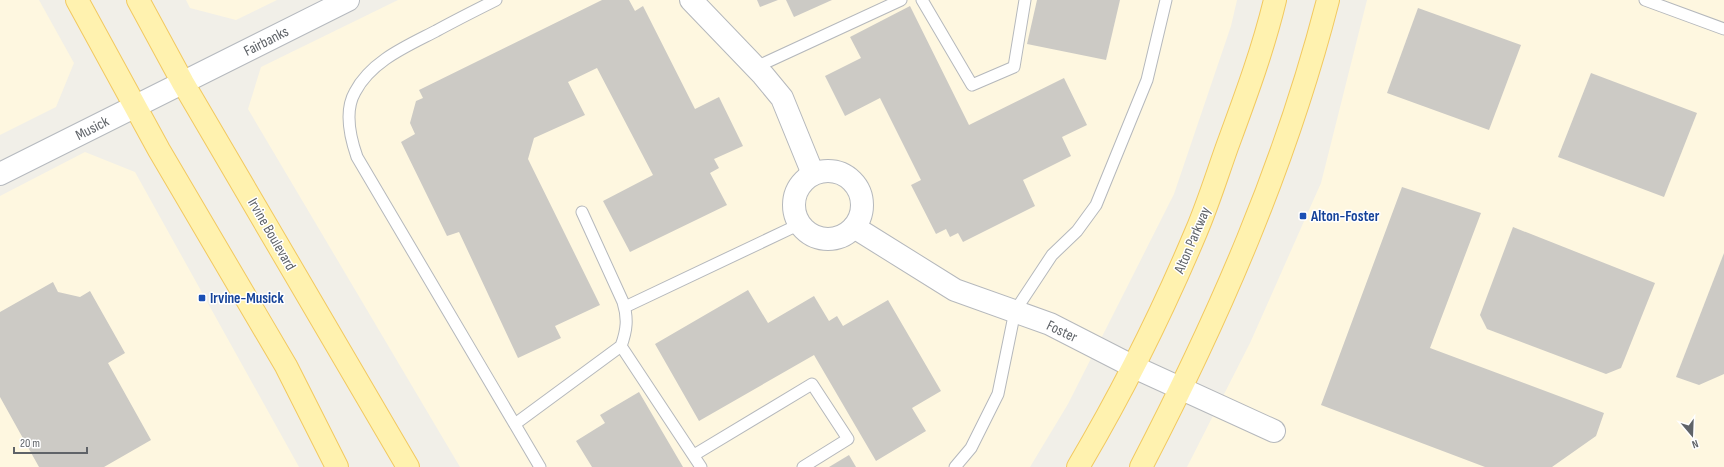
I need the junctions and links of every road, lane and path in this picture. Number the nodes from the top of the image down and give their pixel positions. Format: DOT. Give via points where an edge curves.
graph roads {
  1 [pos="77,0"];
  2 [pos="138,0"];
  3 [pos="348,0"];
  4 [pos="496,0"];
  5 [pos="691,0"];
  6 [pos="901,0"];
  7 [pos="922,0"];
  8 [pos="1025,0"];
  9 [pos="1166,0"];
  10 [pos="1275,0"];
  11 [pos="1328,0"];
  12 [pos="1645,0"];
  13 [pos="1724,29"];
  14 [pos="756,67"];
  15 [pos="183,83"];
  16 [pos="135,106"];
  17 [pos="0,174"];
  18 [pos="813,174"];
  19 [pos="582,212"];
  20 [pos="800,224"];
  21 [pos="854,227"];
  22 [pos="625,307"];
  23 [pos="1015,312"];
  24 [pos="621,346"];
  25 [pos="1134,366"];
  26 [pos="1180,388"];
  27 [pos="515,424"];
  28 [pos="1274,431"];
  29 [pos="694,455"];
  30 [pos="336,467"];
  31 [pos="408,467"];
  32 [pos="540,467"];
  33 [pos="702,467"];
  34 [pos="803,467"];
  35 [pos="955,467"];
  36 [pos="1078,467"];
  37 [pos="1141,467"];
  1 -- 16 [label="main road"];
  2 -- 15 [label="main road, Irvine Boulevard"];
  3 -- 15 [label="street, Fairbanks"];
  4 -- 27 [label="lane" via="398,50 371,70 354,92 349,114 351,139 356,157"];
  5 -- 14 [label="street"];
  6 -- 14 [label="lane"];
  7 -- 8 [label="lane" via="972,85 1014,67"];
  9 -- 23 [label="lane" via="1147,80 1096,205 1077,231 1052,255"];
  10 -- 25 [label="main road, Alton Parkway" via="1253,76 1210,196 1165,303"];
  11 -- 26 [label="main road" via="1298,104 1251,234"];
  12 -- 13 [label="lane"];
  14 -- 18 [label="street" via="782,98"];
  15 -- 16 [label="street, Musick"];
  15 -- 31 [label="main road, Irvine Boulevard"];
  16 -- 17 [label="street, Musick"];
  16 -- 30 [label="main road" via="286,366"];
  18 -- 20 [label="street" via="802,182 796,193 794,207"];
  18 -- 21 [label="street" via="826,170 839,172 851,179 859,190 862,202 860,216"];
  19 -- 22 [label="lane"];
  20 -- 21 [label="street" via="817,237 830,239 843,235"];
  20 -- 22 [label="lane"];
  21 -- 23 [label="street, Foster" via="955,290"];
  22 -- 24 [label="lane" via="627,323"];
  23 -- 25 [label="street, Foster" via="1050,324"];
  23 -- 35 [label="lane" via="998,394 971,448"];
  24 -- 27 [label="lane"];
  24 -- 29 [label="lane"];
  25 -- 26 [label="street, Foster"];
  25 -- 36 [label="main road, Alton Parkway"];
  26 -- 28 [label="street, Foster"];
  26 -- 37 [label="main road"];
  27 -- 32 [label="lane"];
  29 -- 33 [label="lane"];
  29 -- 34 [label="lane" via="812,384 848,439"];
}
